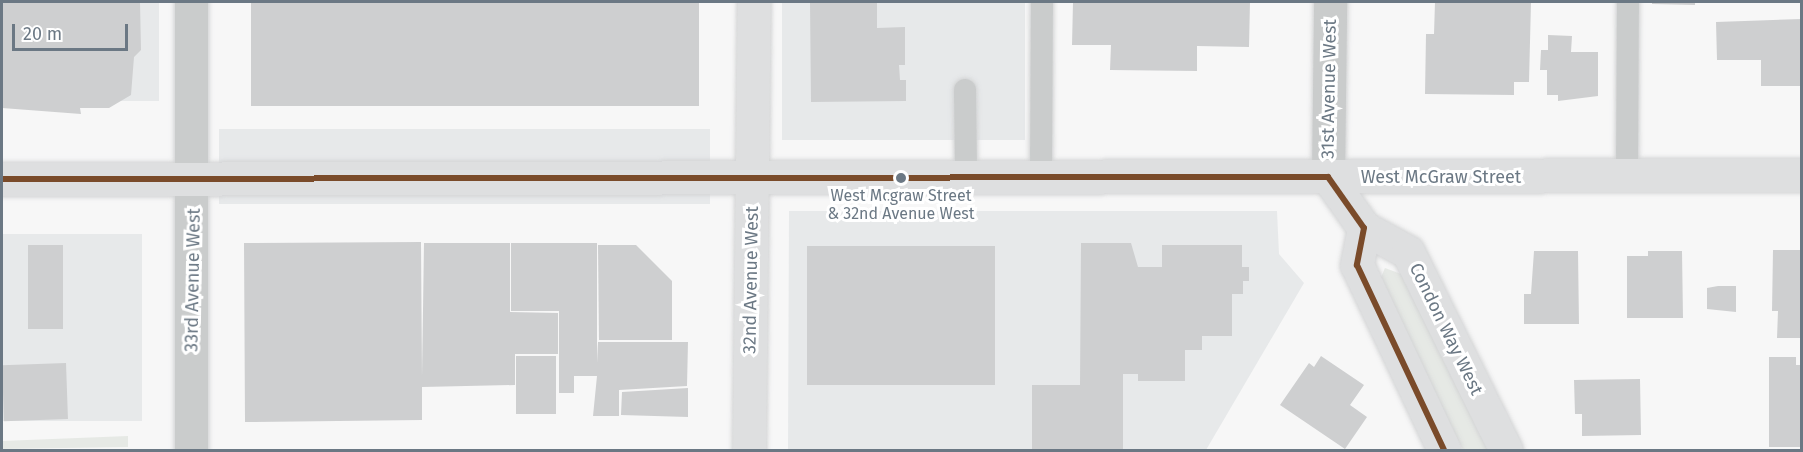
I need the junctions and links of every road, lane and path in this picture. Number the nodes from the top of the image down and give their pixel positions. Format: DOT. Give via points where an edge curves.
graph roads {
  1 [pos="191,2"];
  2 [pos="754,2"];
  3 [pos="1042,2"];
  4 [pos="1330,2"];
  5 [pos="1628,2"];
  6 [pos="965,90"];
  7 [pos="1802,175"];
  8 [pos="753,176"];
  9 [pos="1626,176"];
  10 [pos="966,177"];
  11 [pos="1041,177"];
  12 [pos="1328,177"];
  13 [pos="2,179"];
  14 [pos="194,179"];
  15 [pos="1364,228"];
  16 [pos="191,450"];
  17 [pos="749,450"];
  18 [pos="1444,450"];
  19 [pos="1506,450"];
  1 -- 14 [label="street, 33rd Avenue West"];
  2 -- 8 [label="main road, 32nd Avenue West"];
  3 -- 11 [label="lane"];
  4 -- 12 [label="street, 31st Avenue West"];
  5 -- 9 [label="lane"];
  6 -- 10 [label="lane"];
  7 -- 9 [label="main road, West McGraw Street"];
  8 -- 10 [label="main road, West McGraw Street"];
  8 -- 14 [label="main road, West McGraw Street"];
  8 -- 17 [label="main road, 32nd Avenue West"];
  9 -- 12 [label="main road, West McGraw Street"];
  10 -- 11 [label="main road, West McGraw Street"];
  11 -- 12 [label="main road, West McGraw Street"];
  12 -- 15 [label="main road, Condon Way West"];
  13 -- 14 [label="main road, West McGraw Street"];
  14 -- 16 [label="street, 33rd Avenue West"];
  15 -- 18 [label="main road" via="1357,265"];
  15 -- 19 [label="main road, Condon Way West" via="1408,252"];
}
